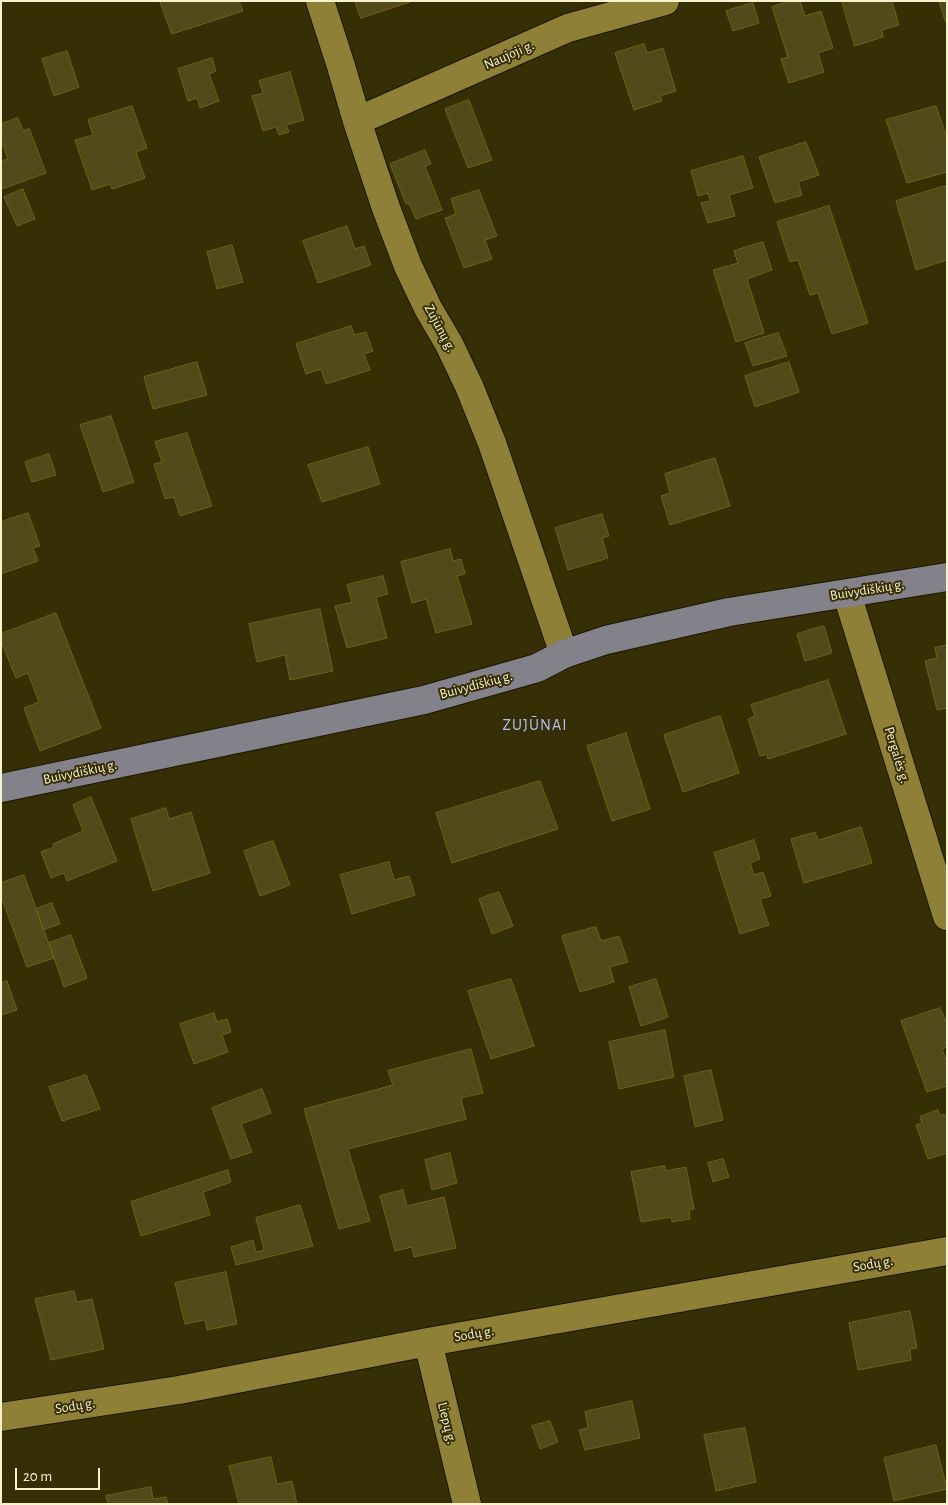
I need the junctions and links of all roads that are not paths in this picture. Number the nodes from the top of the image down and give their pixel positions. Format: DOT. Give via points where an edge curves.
graph roads {
  1 [pos="320,1"];
  2 [pos="665,1"];
  3 [pos="357,121"];
  4 [pos="947,577"];
  5 [pos="847,594"];
  6 [pos="564,654"];
  7 [pos="1,788"];
  8 [pos="947,916"];
  9 [pos="947,1251"];
  10 [pos="428,1342"];
  11 [pos="1,1418"];
  12 [pos="467,1504"];
  1 -- 3 [label="street, Zujūnų g."];
  2 -- 3 [label="street, Naujoji g." via="568,28"];
  3 -- 6 [label="street, Zujūnų g." via="408,266 465,377 492,443"];
  4 -- 5 [label="main road, Buivydiškių g."];
  5 -- 6 [label="main road, Buivydiškių g." via="729,612 606,640"];
  5 -- 8 [label="street, Pergalės g."];
  6 -- 7 [label="main road, Buivydiškių g." via="537,668 424,700"];
  9 -- 10 [label="street, Sodų g."];
  10 -- 11 [label="street, Sodų g." via="179,1390"];
  10 -- 12 [label="street, Liepų g."];
}
